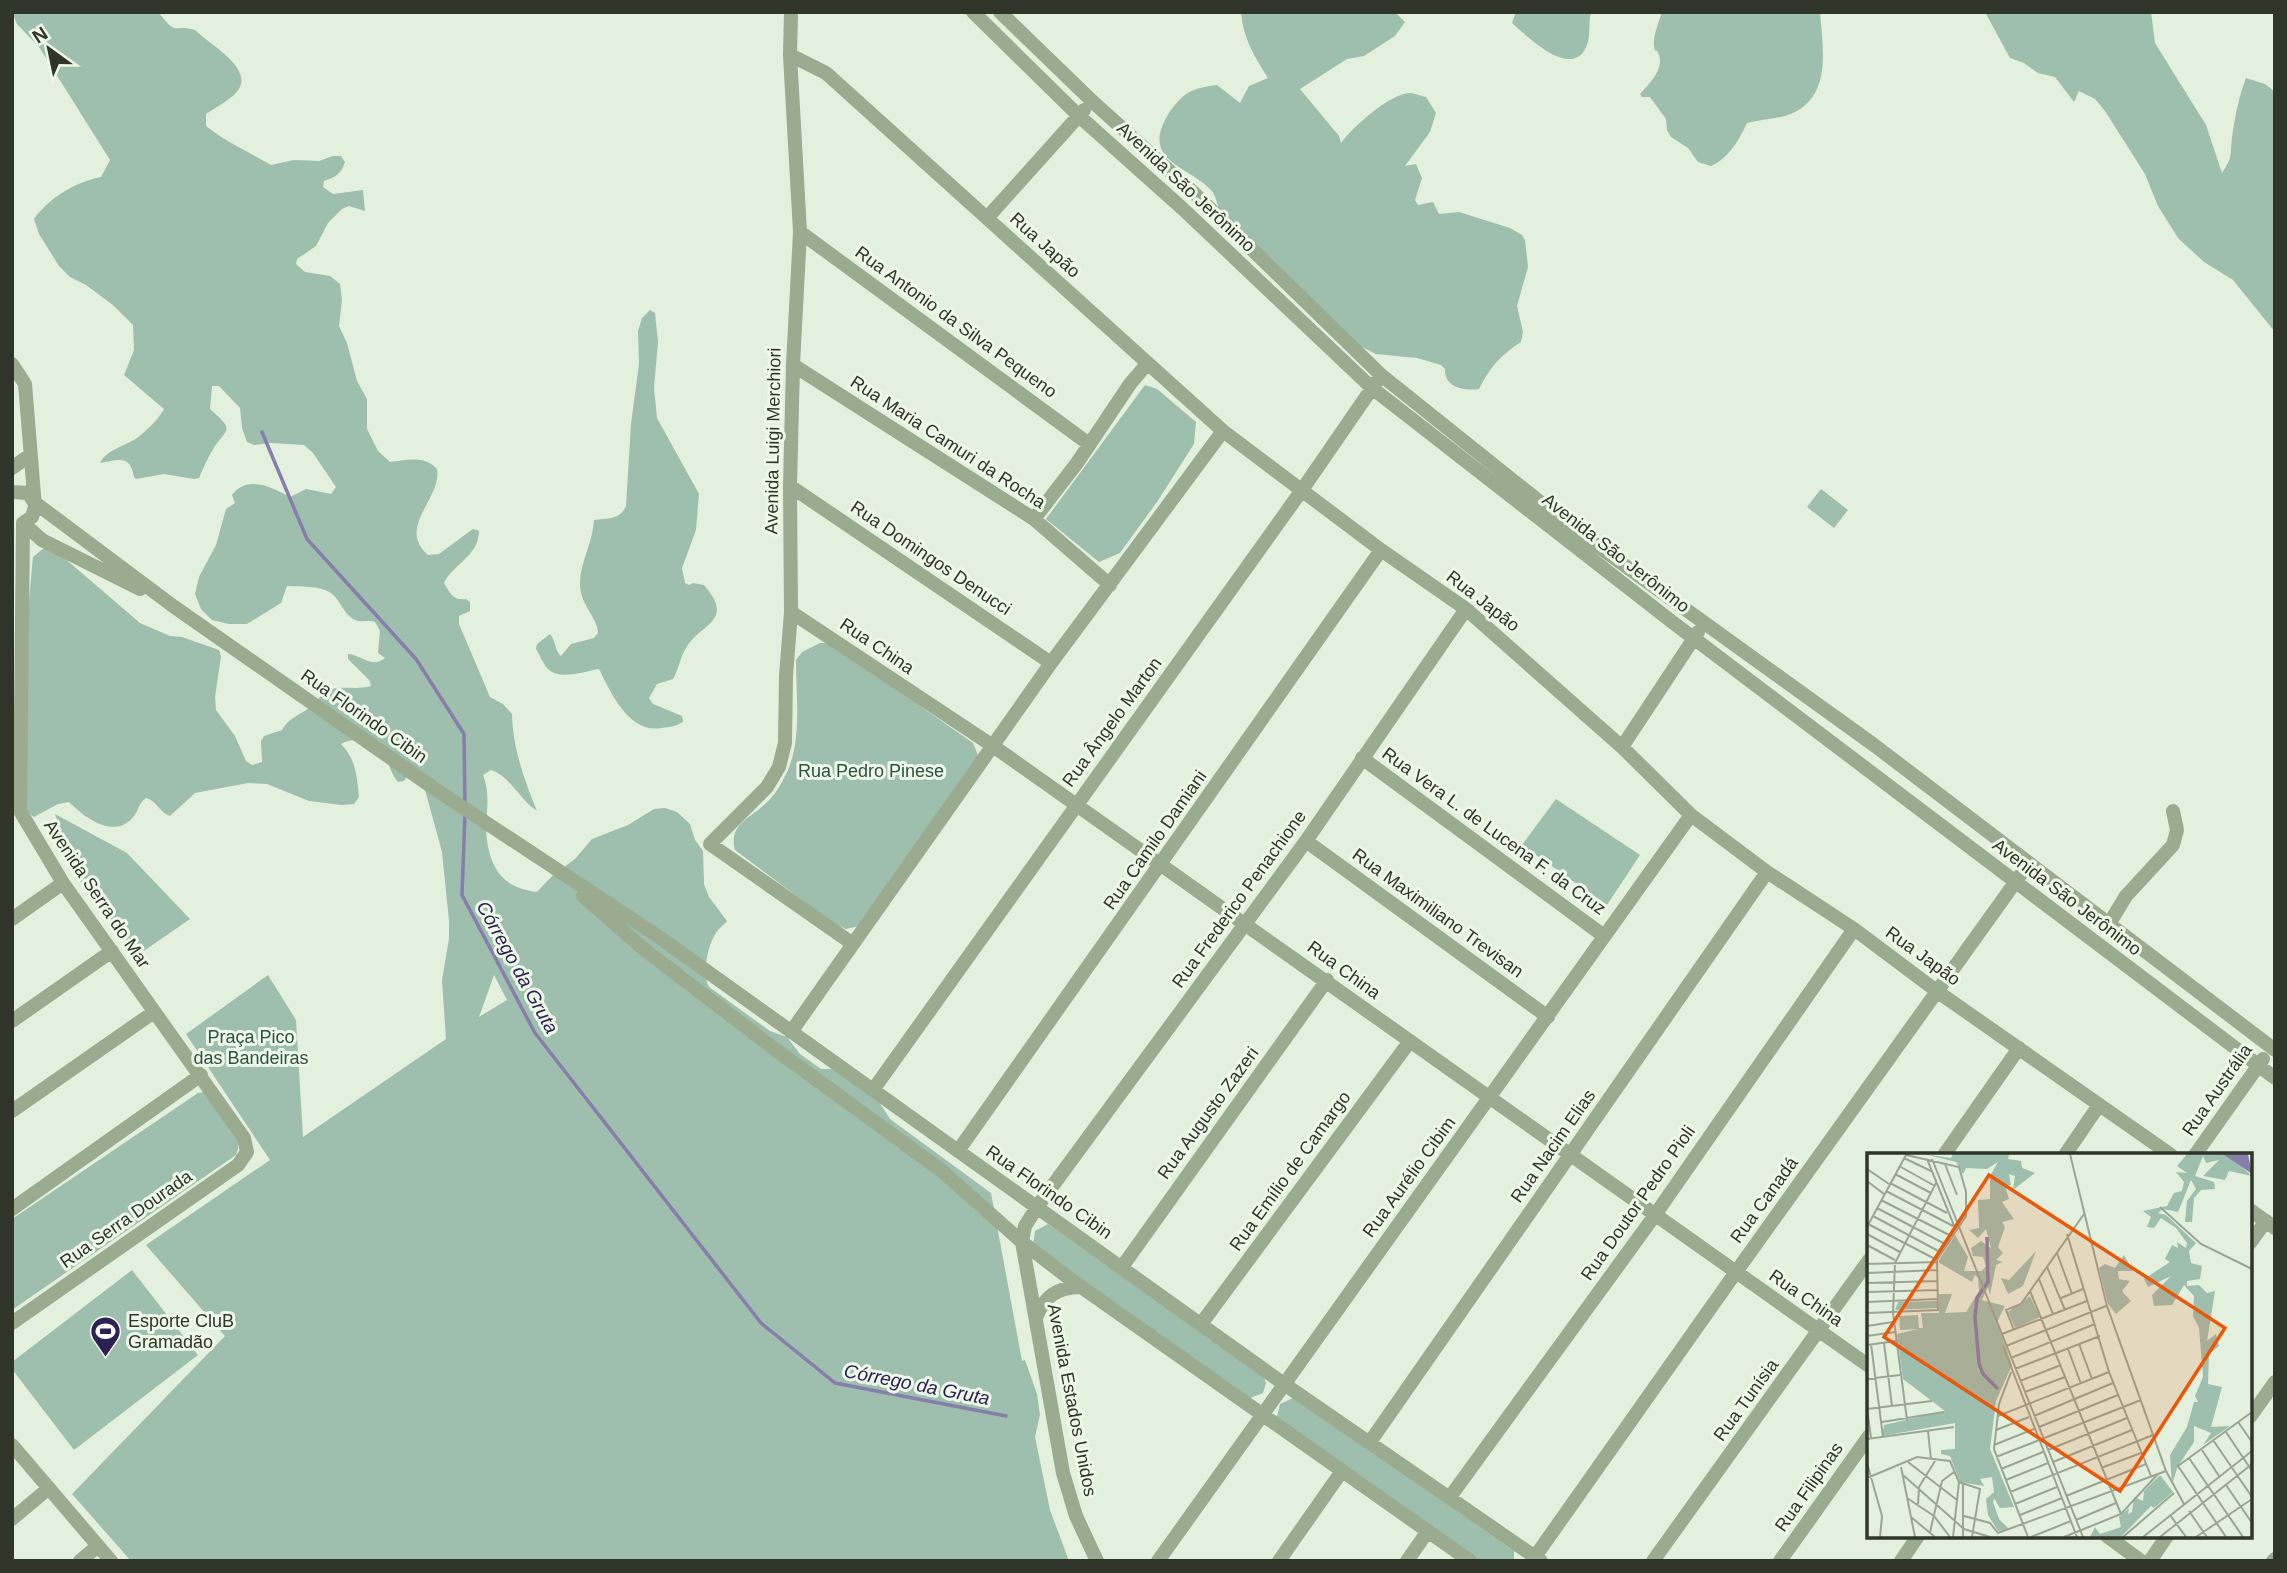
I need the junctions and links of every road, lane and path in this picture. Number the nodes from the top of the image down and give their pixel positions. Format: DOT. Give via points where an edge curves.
graph roads {
  1 [pos="791,12"];
  2 [pos="973,12"];
  3 [pos="1000,12"];
  4 [pos="790,55"];
  5 [pos="1092,101"];
  6 [pos="1079,116"];
  7 [pos="1214,213"];
  8 [pos="987,218"];
  9 [pos="1202,227"];
  10 [pos="800,232"];
  11 [pos="12,364"];
  12 [pos="1147,364"];
  13 [pos="793,365"];
  14 [pos="1376,382"];
  15 [pos="1223,431"];
  16 [pos="1089,444"];
  17 [pos="30,455"];
  18 [pos="12,468"];
  19 [pos="790,485"];
  20 [pos="1302,490"];
  21 [pos="18,491"];
  22 [pos="34,502"];
  23 [pos="1034,519"];
  24 [pos="17,523"];
  25 [pos="42,540"];
  26 [pos="1381,550"];
  27 [pos="23,555"];
  28 [pos="18,584"];
  29 [pos="1110,585"];
  30 [pos="173,606"];
  31 [pos="1466,609"];
  32 [pos="791,612"];
  33 [pos="1705,623"];
  34 [pos="1693,638"];
  35 [pos="17,662"];
  36 [pos="1051,663"];
  37 [pos="16,742"];
  38 [pos="993,746"];
  39 [pos="1622,747"];
  40 [pos="1362,758"];
  41 [pos="1077,805"];
  42 [pos="2173,811"];
  43 [pos="1691,815"];
  44 [pos="19,816"];
  45 [pos="12,833"];
  46 [pos="1306,841"];
  47 [pos="534,854"];
  48 [pos="2029,863"];
  49 [pos="1161,865"];
  50 [pos="1767,872"];
  51 [pos="2016,882"];
  52 [pos="63,883"];
  53 [pos="12,919"];
  54 [pos="1245,923"];
  55 [pos="2109,924"];
  56 [pos="1854,929"];
  57 [pos="1604,936"];
  58 [pos="853,944"];
  59 [pos="112,951"];
  60 [pos="1326,980"];
  61 [pos="1938,992"];
  62 [pos="155,1012"];
  63 [pos="1548,1017"];
  64 [pos="12,1021"];
  65 [pos="791,1032"];
  66 [pos="1409,1041"];
  67 [pos="2019,1048"];
  68 [pos="2273,1049"];
  69 [pos="2258,1065"];
  70 [pos="201,1076"];
  71 [pos="2275,1078"];
  72 [pos="873,1090"];
  73 [pos="1491,1097"];
  74 [pos="2099,1105"];
  75 [pos="12,1111"];
  76 [pos="244,1138"];
  77 [pos="958,1151"];
  78 [pos="1945,1153"];
  79 [pos="2066,1153"];
  80 [pos="2168,1153"];
  81 [pos="2196,1153"];
  82 [pos="1572,1154"];
  83 [pos="1037,1207"];
  84 [pos="12,1209"];
  85 [pos="2252,1211"];
  86 [pos="1655,1215"];
  87 [pos="2270,1224"];
  88 [pos="2252,1241"];
  89 [pos="1022,1242"];
  90 [pos="1867,1263"];
  91 [pos="1122,1267"];
  92 [pos="1736,1272"];
  93 [pos="1082,1287"];
  94 [pos="1036,1320"];
  95 [pos="12,1322"];
  96 [pos="1201,1324"];
  97 [pos="1819,1331"];
  98 [pos="1867,1365"];
  99 [pos="2275,1382"];
  100 [pos="1284,1384"];
  101 [pos="1262,1414"];
  102 [pos="2252,1414"];
  103 [pos="1867,1439"];
  104 [pos="1370,1442"];
  105 [pos="12,1445"];
  106 [pos="1342,1471"];
  107 [pos="48,1488"];
  108 [pos="1450,1497"];
  109 [pos="12,1519"];
  110 [pos="1428,1531"];
  111 [pos="1917,1538"];
  112 [pos="2110,1538"];
  113 [pos="2166,1538"];
  114 [pos="98,1546"];
  115 [pos="1536,1559"];
  116 [pos="80,1561"];
  117 [pos="111,1561"];
  118 [pos="1097,1561"];
  119 [pos="1158,1561"];
  120 [pos="1279,1561"];
  121 [pos="1407,1561"];
  122 [pos="1470,1561"];
  123 [pos="1653,1561"];
  124 [pos="1780,1561"];
  125 [pos="1901,1561"];
  126 [pos="2141,1561"];
  127 [pos="2150,1561"];
  1 -- 4 [label="street, Avenida Luigi Merchiori"];
  2 -- 6 [label="street, Avenida São Jerônimo"];
  3 -- 5 [label="street, Avenida São Jerônimo"];
  4 -- 8 [label="street, Rua Japão" via="827,73"];
  4 -- 10 [label="street, Avenida Luigi Merchiori"];
  5 -- 6 [label="street"];
  5 -- 7 [label="street, Avenida São Jerônimo"];
  6 -- 8 [label="street"];
  6 -- 9 [label="street, Avenida São Jerônimo"];
  7 -- 9 [label="street"];
  7 -- 14 [label="street, Avenida São Jerônimo"];
  8 -- 12 [label="street, Rua Japão"];
  9 -- 14 [label="street, Avenida São Jerônimo"];
  10 -- 13 [label="street, Avenida Luigi Merchiori"];
  10 -- 16 [label="street, Rua Antonio da Silva Pequeno"];
  11 -- 17 [label="street" via="25,384"];
  12 -- 15 [label="street, Rua Japão"];
  12 -- 16 [label="street"];
  13 -- 19 [label="street, Avenida Luigi Merchiori"];
  13 -- 23 [label="street, Rua Maria Camuri da Rocha"];
  14 -- 20 [label="street, Rua Ângelo Marton"];
  14 -- 33 [label="street, Avenida São Jerônimo"];
  14 -- 34 [label="street, Avenida São Jerônimo"];
  15 -- 20 [label="street, Rua Japão"];
  15 -- 29 [label="street"];
  16 -- 23 [label="street"];
  17 -- 18 [label="street"];
  17 -- 21 [label="street"];
  17 -- 22 [label="street"];
  19 -- 32 [label="street, Avenida Luigi Merchiori"];
  19 -- 36 [label="street, Rua Domingos Denucci"];
  20 -- 26 [label="street, Rua Japão"];
  20 -- 41 [label="street, Rua Ângelo Marton"];
  21 -- 22 [label="street, Rua Florindo Cibin" via="28,493"];
  22 -- 24 [label="street, Avenida Serra do Mar" via="34,513"];
  22 -- 30 [label="street, Rua Florindo Cibin"];
  23 -- 29 [label="street, Rua Maria Camuri da Rocha"];
  24 -- 25 [label="street, Rua Florindo Cibin"];
  24 -- 27 [label="street, Avenida Serra do Mar"];
  25 -- 27 [label="street"];
  25 -- 30 [label="street, Rua Florindo Cibin"];
  26 -- 31 [label="street, Rua Japão"];
  26 -- 49 [label="street, Rua Camilo Damiani"];
  27 -- 28 [label="street, Avenida Serra do Mar"];
  28 -- 35 [label="street, Avenida Serra do Mar"];
  29 -- 36 [label="street"];
  30 -- 47 [label="street, Rua Florindo Cibin"];
  31 -- 39 [label="street, Rua Japão"];
  31 -- 40 [label="street, Rua Frederico Penachione"];
  32 -- 38 [label="street, Rua China"];
  32 -- 58 [label="street, Avenida Luigi Merchiori" via="785,743 779,767 767,787 710,844"];
  33 -- 34 [label="street"];
  33 -- 48 [label="street, Avenida São Jerônimo"];
  34 -- 39 [label="street"];
  34 -- 51 [label="street, Avenida São Jerônimo"];
  35 -- 37 [label="street, Avenida Serra do Mar"];
  36 -- 38 [label="street"];
  37 -- 44 [label="street, Avenida Serra do Mar"];
  38 -- 41 [label="street, Rua China"];
  38 -- 58 [label="street"];
  39 -- 43 [label="street, Rua Japão"];
  40 -- 46 [label="street, Rua Frederico Penachione"];
  40 -- 57 [label="street, Rua Vera L. de Lucena F. da Cruz"];
  41 -- 49 [label="street, Rua China"];
  41 -- 72 [label="street, Rua Ângelo Marton"];
  42 -- 55 [label="street" via="2177,830 2173,845 2126,896"];
  43 -- 50 [label="street, Rua Japão"];
  43 -- 57 [label="street, Rua Aurélio Cibim"];
  44 -- 45 [label="street"];
  44 -- 52 [label="street, Avenida Serra do Mar"];
  46 -- 54 [label="street, Rua Frederico Penachione"];
  46 -- 63 [label="street, Rua Maximiliano Trevisan"];
  47 -- 65 [label="street, Rua Florindo Cibin"];
  47 -- 89 [label="street, Rua Florindo Cibin" via="645,950 942,1171"];
  48 -- 51 [label="street, Rua Canadá"];
  48 -- 55 [label="street, Avenida São Jerônimo"];
  49 -- 54 [label="street, Rua China"];
  49 -- 77 [label="street, Rua Camilo Damiani"];
  50 -- 56 [label="street, Rua Japão"];
  50 -- 82 [label="street, Rua Nacim Elias"];
  51 -- 61 [label="street, Rua Canadá"];
  51 -- 69 [label="street, Avenida São Jerônimo"];
  52 -- 53 [label="street"];
  52 -- 59 [label="street, Avenida Serra do Mar"];
  54 -- 60 [label="street, Rua China"];
  54 -- 83 [label="street, Rua Frederico Penachione"];
  55 -- 68 [label="street, Avenida São Jerônimo"];
  56 -- 61 [label="street, Rua Japão"];
  56 -- 86 [label="street, Rua Doutor Pedro Pioli"];
  57 -- 63 [label="street, Rua Aurélio Cibim"];
  58 -- 65 [label="street"];
  59 -- 62 [label="street, Avenida Serra do Mar"];
  59 -- 64 [label="street"];
  60 -- 66 [label="street, Rua China"];
  60 -- 91 [label="street, Rua Augusto Zazeri"];
  61 -- 67 [label="street, Rua Japão"];
  61 -- 92 [label="street, Rua Canadá"];
  62 -- 70 [label="street, Avenida Serra do Mar"];
  62 -- 75 [label="street"];
  63 -- 73 [label="street, Rua Aurélio Cibim"];
  65 -- 72 [label="street, Rua Florindo Cibin"];
  66 -- 73 [label="street, Rua China"];
  66 -- 96 [label="street, Rua Emílio de Camargo"];
  67 -- 74 [label="street, Rua Japão"];
  67 -- 78 [label="street"];
  68 -- 69 [label="street, Rua Austrália"];
  69 -- 71 [label="street, Avenida São Jerônimo"];
  69 -- 81 [label="street, Rua Austrália"];
  70 -- 76 [label="street, Avenida Serra do Mar"];
  70 -- 84 [label="street"];
  72 -- 77 [label="street, Rua Florindo Cibin"];
  73 -- 82 [label="street, Rua China"];
  73 -- 100 [label="street, Rua Aurélio Cibim"];
  74 -- 79 [label="street"];
  74 -- 80 [label="street, Rua Japão"];
  76 -- 95 [label="street, Rua Serra Dourada" via="247,1152 238,1165"];
  77 -- 83 [label="street, Rua Florindo Cibin"];
  82 -- 86 [label="street, Rua China"];
  82 -- 104 [label="street, Rua Nacim Elias"];
  83 -- 89 [label="street, Rua Frederico Penachione" via="1025,1226"];
  83 -- 91 [label="street, Rua Florindo Cibin"];
  85 -- 87 [label="street"];
  86 -- 92 [label="street, Rua China"];
  86 -- 108 [label="street, Rua Doutor Pedro Pioli"];
  87 -- 88 [label="street"];
  89 -- 93 [label="street, Rua Florindo Cibin"];
  89 -- 94 [label="street, Avenida Estados Unidos"];
  90 -- 97 [label="street, Rua Tunísia"];
  91 -- 96 [label="street, Rua Florindo Cibin"];
  92 -- 97 [label="street, Rua China"];
  92 -- 115 [label="street, Rua Canadá"];
  93 -- 94 [label="street" via="1066,1287 1052,1294 1041,1305"];
  93 -- 101 [label="street, Rua Florindo Cibin"];
  94 -- 118 [label="street, Avenida Estados Unidos" via="1063,1472 1076,1516"];
  96 -- 100 [label="street, Rua Florindo Cibin"];
  97 -- 98 [label="street, Rua China"];
  97 -- 123 [label="street, Rua Tunísia"];
  99 -- 102 [label="street"];
  100 -- 101 [label="street, Rua Aurélio Cibim"];
  100 -- 104 [label="street, Rua Florindo Cibin"];
  101 -- 106 [label="street, Rua Florindo Cibin"];
  101 -- 119 [label="street, Rua Aurélio Cibim"];
  103 -- 124 [label="street, Rua Filipinas"];
  104 -- 108 [label="street, Rua Florindo Cibin"];
  105 -- 107 [label="street"];
  106 -- 110 [label="street, Rua Florindo Cibin"];
  106 -- 120 [label="street"];
  107 -- 109 [label="street"];
  107 -- 114 [label="street"];
  108 -- 115 [label="street, Rua Florindo Cibin"];
  110 -- 121 [label="street"];
  110 -- 122 [label="street, Rua Florindo Cibin"];
  111 -- 125 [label="street"];
  112 -- 126 [label="street"];
  113 -- 127 [label="street"];
  114 -- 116 [label="street"];
  114 -- 117 [label="street"];
}
